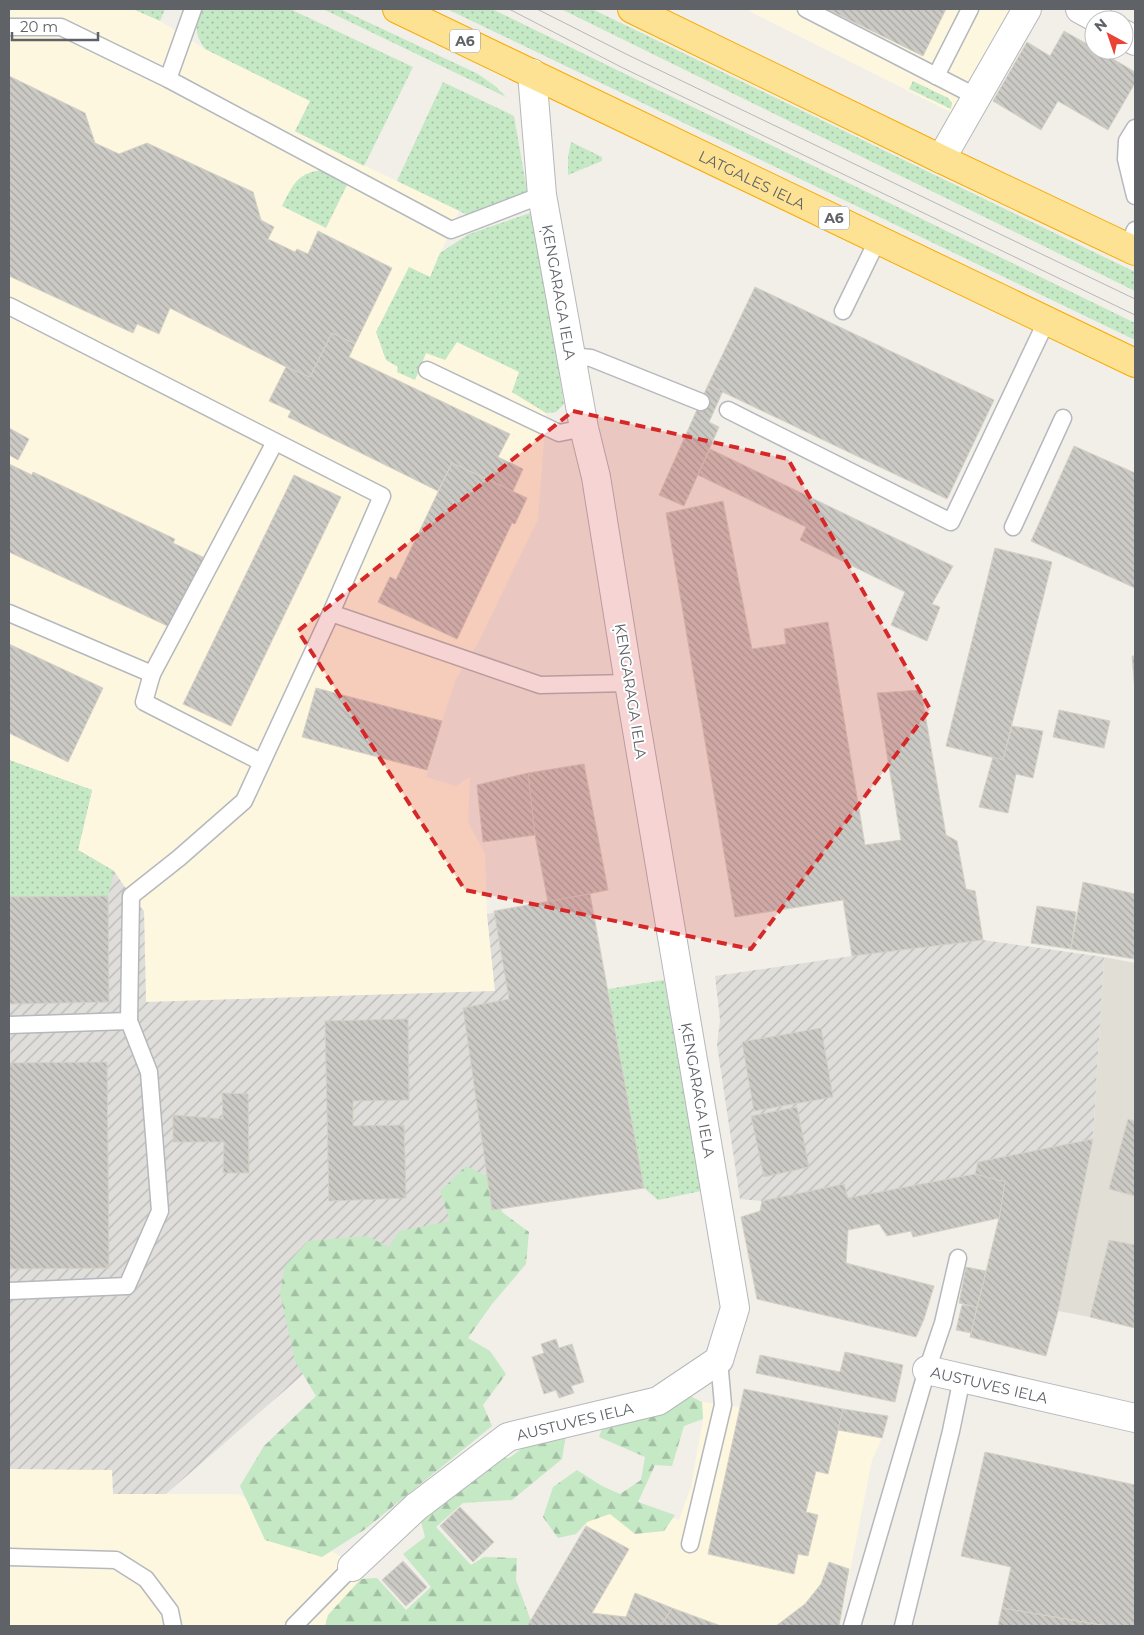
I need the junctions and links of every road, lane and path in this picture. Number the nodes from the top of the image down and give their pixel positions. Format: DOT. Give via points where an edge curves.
graph roads {
  1 [pos="193,9"];
  2 [pos="397,9"];
  3 [pos="632,9"];
  4 [pos="806,9"];
  5 [pos="970,9"];
  6 [pos="1027,9"];
  7 [pos="9,27"];
  8 [pos="532,73"];
  9 [pos="936,76"];
  10 [pos="168,78"];
  11 [pos="977,96"];
  12 [pos="1135,128"];
  13 [pos="941,159"];
  14 [pos="542,196"];
  15 [pos="1135,196"];
  16 [pos="878,239"];
  17 [pos="1133,243"];
  18 [pos="9,306"];
  19 [pos="843,311"];
  20 [pos="1046,320"];
  21 [pos="571,356"];
  22 [pos="1135,363"];
  23 [pos="427,370"];
  24 [pos="701,402"];
  25 [pos="728,410"];
  26 [pos="1063,418"];
  27 [pos="584,428"];
  28 [pos="275,442"];
  29 [pos="1013,527"];
  30 [pos="9,613"];
  31 [pos="331,613"];
  32 [pos="152,674"];
  33 [pos="629,683"];
  34 [pos="262,762"];
  35 [pos="129,1021"];
  36 [pos="9,1025"];
  37 [pos="958,1258"];
  38 [pos="9,1291"];
  39 [pos="719,1360"];
  40 [pos="927,1370"];
  41 [pos="962,1378"];
  42 [pos="1135,1418"];
  43 [pos="690,1544"];
  44 [pos="9,1557"];
  45 [pos="352,1567"];
  46 [pos="173,1626"];
  47 [pos="294,1626"];
  48 [pos="852,1626"];
  49 [pos="903,1626"];
  1 -- 10 [label="lane"];
  2 -- 8 [label="highway, LATGALES IELA / A6"];
  3 -- 13 [label="highway"];
  4 -- 9 [label="lane"];
  5 -- 9 [label="lane"];
  6 -- 11 [label="street"];
  7 -- 10 [label="lane" via="61,27"];
  8 -- 14 [label="street, ĶENGARAGA IELA"];
  8 -- 16 [label="highway, LATGALES IELA / A6"];
  9 -- 11 [label="lane"];
  10 -- 14 [label="lane" via="451,230"];
  11 -- 13 [label="street"];
  12 -- 15 [label="lane" via="1127,141 1126,159"];
  13 -- 17 [label="highway"];
  14 -- 21 [label="street, ĶENGARAGA IELA"];
  16 -- 19 [label="lane"];
  16 -- 20 [label="highway, LATGALES IELA / A6"];
  18 -- 28 [label="lane"];
  20 -- 22 [label="highway, LATGALES IELA / A6"];
  20 -- 25 [label="lane" via="951,522"];
  21 -- 24 [label="lane" via="591,358"];
  21 -- 27 [label="street, ĶENGARAGA IELA"];
  23 -- 27 [label="lane" via="559,433"];
  26 -- 29 [label="lane"];
  27 -- 33 [label="street, ĶENGARAGA IELA" via="596,477"];
  28 -- 31 [label="lane" via="382,496"];
  28 -- 32 [label="lane"];
  30 -- 32 [label="lane"];
  31 -- 33 [label="lane" via="540,685"];
  31 -- 34 [label="lane"];
  32 -- 34 [label="lane" via="144,702"];
  33 -- 39 [label="street, ĶENGARAGA IELA" via="734,1308"];
  34 -- 35 [label="lane" via="244,801 131,896"];
  35 -- 36 [label="lane"];
  35 -- 38 [label="lane" via="149,1072 160,1211 127,1286"];
  37 -- 40 [label="lane" via="943,1323"];
  39 -- 43 [label="lane" via="723,1405"];
  39 -- 45 [label="street, AUSTUVES IELA" via="658,1402 508,1437 416,1507"];
  40 -- 41 [label="street, AUSTUVES IELA"];
  40 -- 48 [label="lane, AUSTUVES IELA"];
  41 -- 42 [label="street, AUSTUVES IELA"];
  41 -- 49 [label="lane"];
  44 -- 46 [label="lane" via="116,1560 146,1579 170,1611"];
  45 -- 47 [label="lane"];
}
